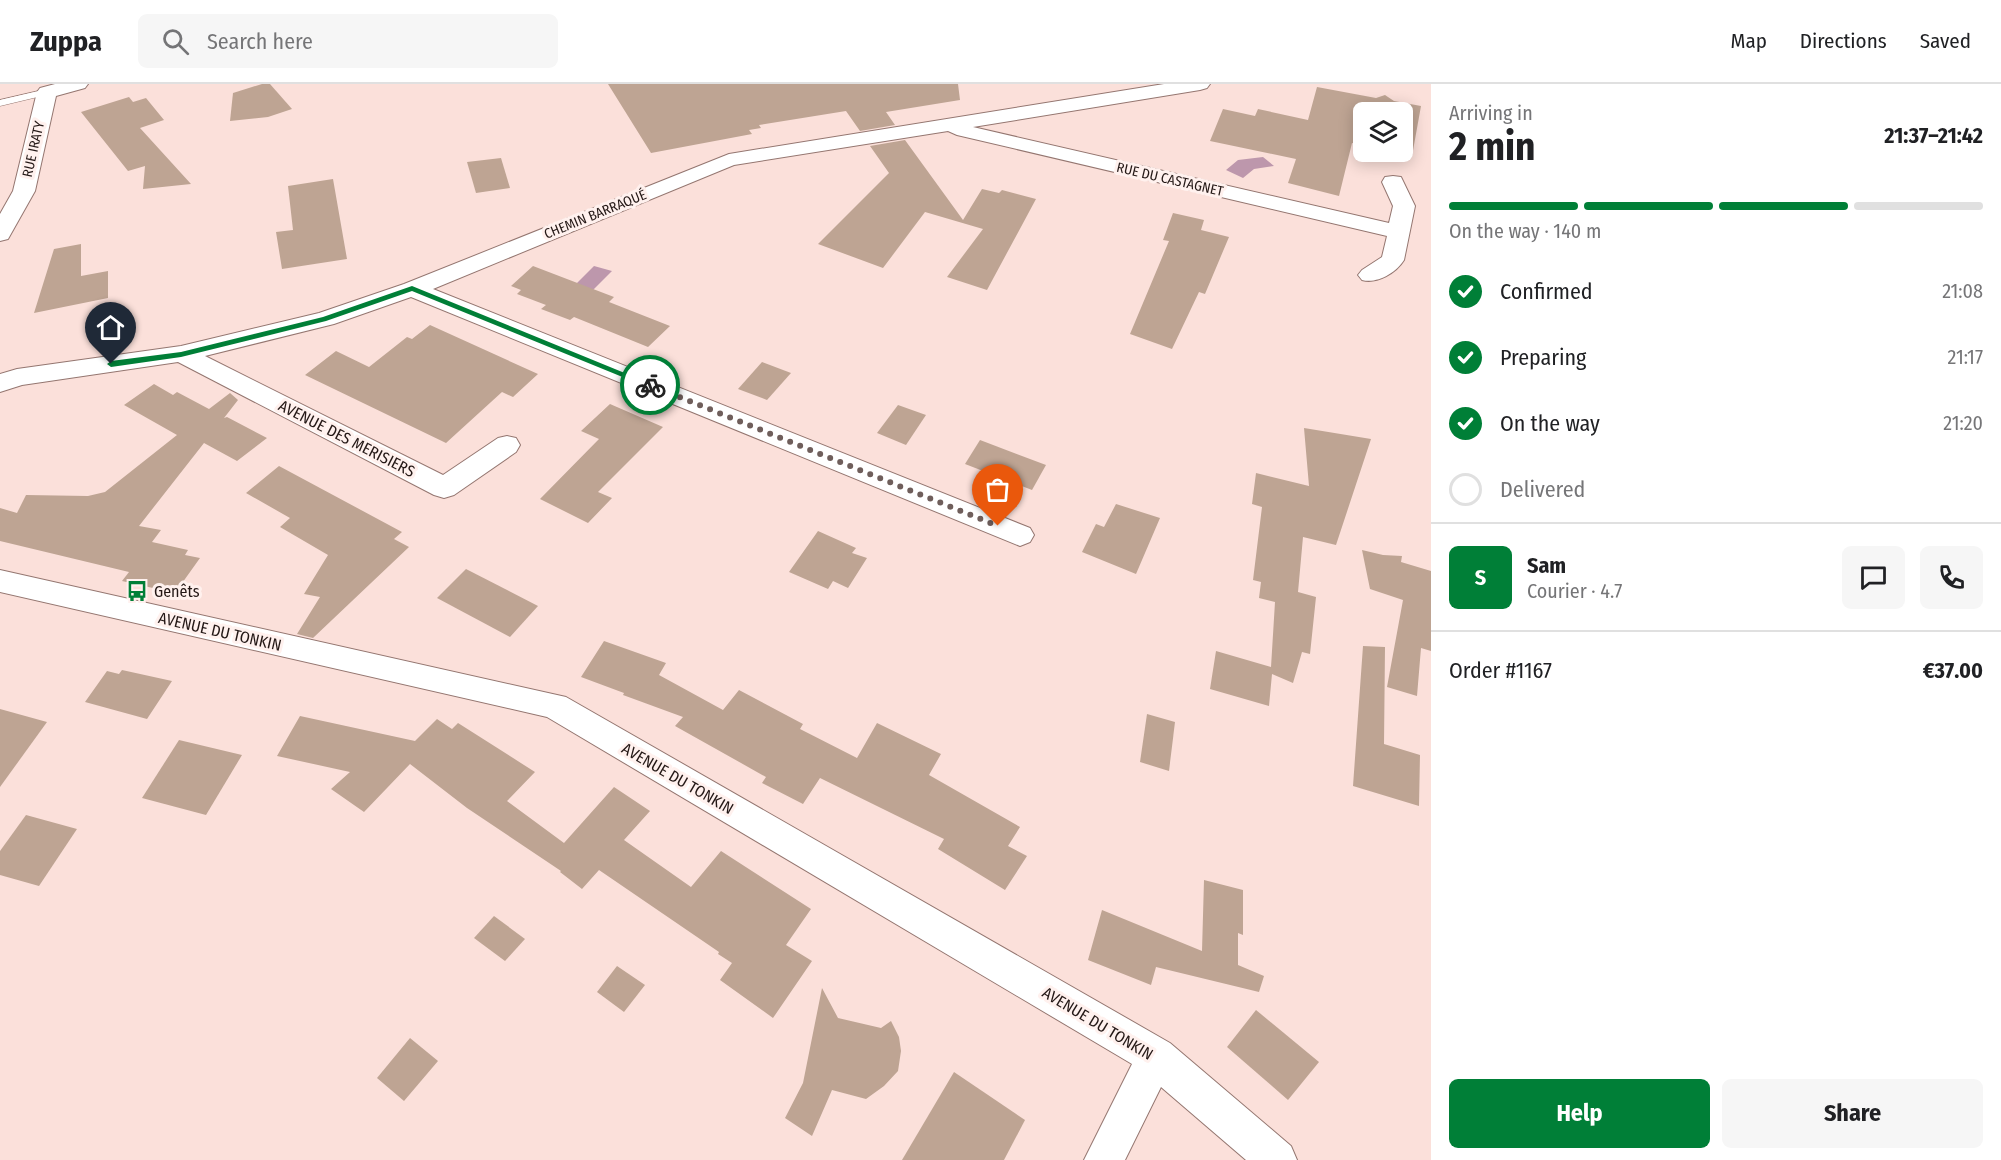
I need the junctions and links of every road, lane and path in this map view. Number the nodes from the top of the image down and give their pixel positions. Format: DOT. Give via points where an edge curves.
graph roads {
  1 [pos="78,84"];
  2 [pos="1200,84"];
  3 [pos="1139,89"];
  4 [pos="46,92"];
  5 [pos="0,103"];
  6 [pos="942,126"];
  7 [pos="1393,182"];
  8 [pos="1398,232"];
  9 [pos="0,234"];
  10 [pos="1370,275"];
  11 [pos="412,289"];
  12 [pos="181,354"];
  13 [pos="0,384"];
  14 [pos="507,445"];
  15 [pos="1020,535"];
  16 [pos="0,581"];
  17 [pos="1156,1057"];
  18 [pos="1104,1160"];
  19 [pos="1277,1160"];
  1 -- 4 [label="street"];
  2 -- 3 [label="street, CHEMIN BARRAQUÉ"];
  3 -- 6 [label="street, CHEMIN BARRAQUÉ"];
  4 -- 5 [label="lane"];
  4 -- 9 [label="street, RUE IRATY" via="24,191"];
  6 -- 8 [label="street, RUE DU CASTAGNET"];
  6 -- 11 [label="street, CHEMIN BARRAQUÉ" via="729,160"];
  7 -- 8 [label="street" via="1404,206"];
  8 -- 10 [label="street" via="1393,261"];
  11 -- 12 [label="street, CHEMIN BARRAQUÉ" via="326,319"];
  11 -- 15 [label="street"];
  12 -- 13 [label="street, CHEMIN BARRAQUÉ" via="17,377"];
  12 -- 14 [label="street, AVENUE DES MERISIERS" via="444,488"];
  16 -- 17 [label="street, AVENUE DU TONKIN" via="555,706"];
  17 -- 18 [label="street"];
  17 -- 19 [label="street, AVENUE DU TONKIN"];
}
